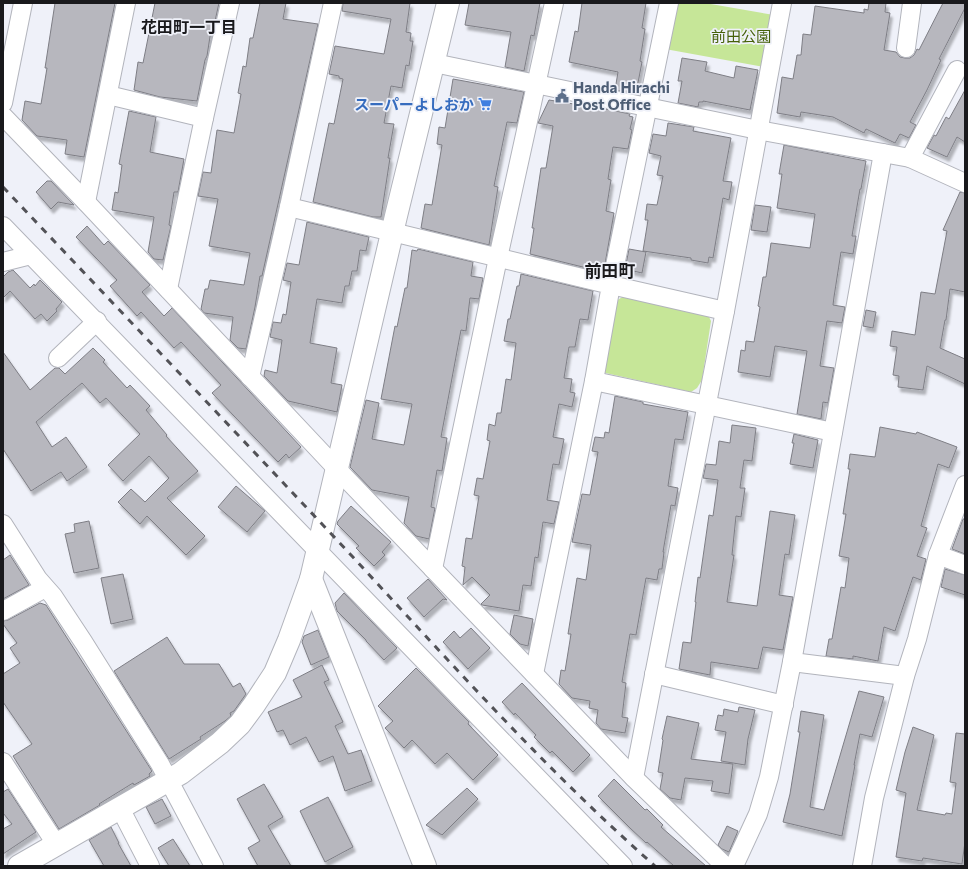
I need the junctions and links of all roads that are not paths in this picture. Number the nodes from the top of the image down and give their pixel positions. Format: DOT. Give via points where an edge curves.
graph roads {
  1 [pos="23,3"];
  2 [pos="126,3"];
  3 [pos="230,3"];
  4 [pos="333,3"];
  5 [pos="448,3"];
  6 [pos="554,3"];
  7 [pos="670,3"];
  8 [pos="782,3"];
  9 [pos="912,3"];
  10 [pos="906,48"];
  11 [pos="434,63"];
  12 [pos="957,70"];
  13 [pos="536,85"];
  14 [pos="108,95"];
  15 [pos="3,103"];
  16 [pos="648,108"];
  17 [pos="3,116"];
  18 [pos="204,118"];
  19 [pos="758,130"];
  20 [pos="883,153"];
  21 [pos="910,158"];
  22 [pos="965,183"];
  23 [pos="86,202"];
  24 [pos="289,207"];
  25 [pos="3,226"];
  26 [pos="392,233"];
  27 [pos="31,255"];
  28 [pos="498,258"];
  29 [pos="3,262"];
  30 [pos="611,285"];
  31 [pos="168,289"];
  32 [pos="725,311"];
  33 [pos="97,321"];
  34 [pos="58,358"];
  35 [pos="250,377"];
  36 [pos="594,381"];
  37 [pos="707,405"];
  38 [pos="833,432"];
  39 [pos="337,469"];
  40 [pos="965,485"];
  41 [pos="960,512"];
  42 [pos="3,524"];
  43 [pos="317,549"];
  44 [pos="938,555"];
  45 [pos="965,565"];
  46 [pos="433,569"];
  47 [pos="310,579"];
  48 [pos="46,588"];
  49 [pos="3,611"];
  50 [pos="792,662"];
  51 [pos="534,674"];
  52 [pos="654,674"];
  53 [pos="905,676"];
  54 [pos="784,705"];
  55 [pos="3,762"];
  56 [pos="634,778"];
  57 [pos="168,780"];
  58 [pos="120,808"];
  59 [pos="56,844"];
  60 [pos="19,866"];
  61 [pos="150,866"];
  62 [pos="214,866"];
  63 [pos="425,866"];
  64 [pos="623,866"];
  65 [pos="725,866"];
  66 [pos="734,866"];
  67 [pos="862,866"];
  1 -- 15 [label="street"];
  2 -- 14 [label="street"];
  3 -- 18 [label="street"];
  4 -- 24 [label="street"];
  5 -- 11 [label="street"];
  6 -- 13 [label="street"];
  7 -- 16 [label="street"];
  8 -- 19 [label="street"];
  9 -- 10 [label="street"];
  11 -- 13 [label="street"];
  11 -- 26 [label="street"];
  12 -- 21 [label="street"];
  13 -- 16 [label="street"];
  13 -- 28 [label="street"];
  14 -- 18 [label="street"];
  14 -- 23 [label="street"];
  16 -- 19 [label="street"];
  16 -- 30 [label="street"];
  17 -- 23 [label="street"];
  18 -- 31 [label="street"];
  19 -- 20 [label="street"];
  19 -- 32 [label="street"];
  20 -- 21 [label="street"];
  20 -- 38 [label="street"];
  21 -- 22 [label="street"];
  23 -- 31 [label="street"];
  24 -- 26 [label="street"];
  24 -- 35 [label="street"];
  25 -- 27 [label="street"];
  26 -- 28 [label="street"];
  26 -- 39 [label="street"];
  27 -- 29 [label="street"];
  27 -- 33 [label="street"];
  28 -- 30 [label="street"];
  28 -- 46 [label="street"];
  30 -- 32 [label="street"];
  30 -- 36 [label="street"];
  31 -- 35 [label="street"];
  32 -- 37 [label="street"];
  33 -- 34 [label="street"];
  33 -- 43 [label="street"];
  35 -- 39 [label="street"];
  36 -- 37 [label="street"];
  36 -- 51 [label="street"];
  37 -- 38 [label="street"];
  37 -- 52 [label="street"];
  38 -- 50 [label="street"];
  39 -- 43 [label="street"];
  39 -- 46 [label="street"];
  40 -- 41 [label="street"];
  41 -- 44 [label="street"];
  42 -- 48 [label="street"];
  43 -- 47 [label="street"];
  43 -- 64 [label="street"];
  44 -- 45 [label="street"];
  44 -- 53 [label="street"];
  46 -- 51 [label="street"];
  47 -- 57 [label="street" via="275,674 254,705 240,724 220,743"];
  47 -- 63 [label="street"];
  48 -- 49 [label="street"];
  48 -- 57 [label="street" via="84,643"];
  50 -- 53 [label="street"];
  50 -- 54 [label="street"];
  51 -- 56 [label="street"];
  52 -- 54 [label="street"];
  52 -- 56 [label="street"];
  53 -- 67 [label="street" via="874,798"];
  54 -- 66 [label="street" via="770,777 758,814"];
  55 -- 59 [label="street"];
  56 -- 65 [label="street"];
  57 -- 58 [label="street"];
  57 -- 62 [label="street"];
  58 -- 59 [label="street"];
  58 -- 61 [label="street"];
  59 -- 60 [label="street"];
}
